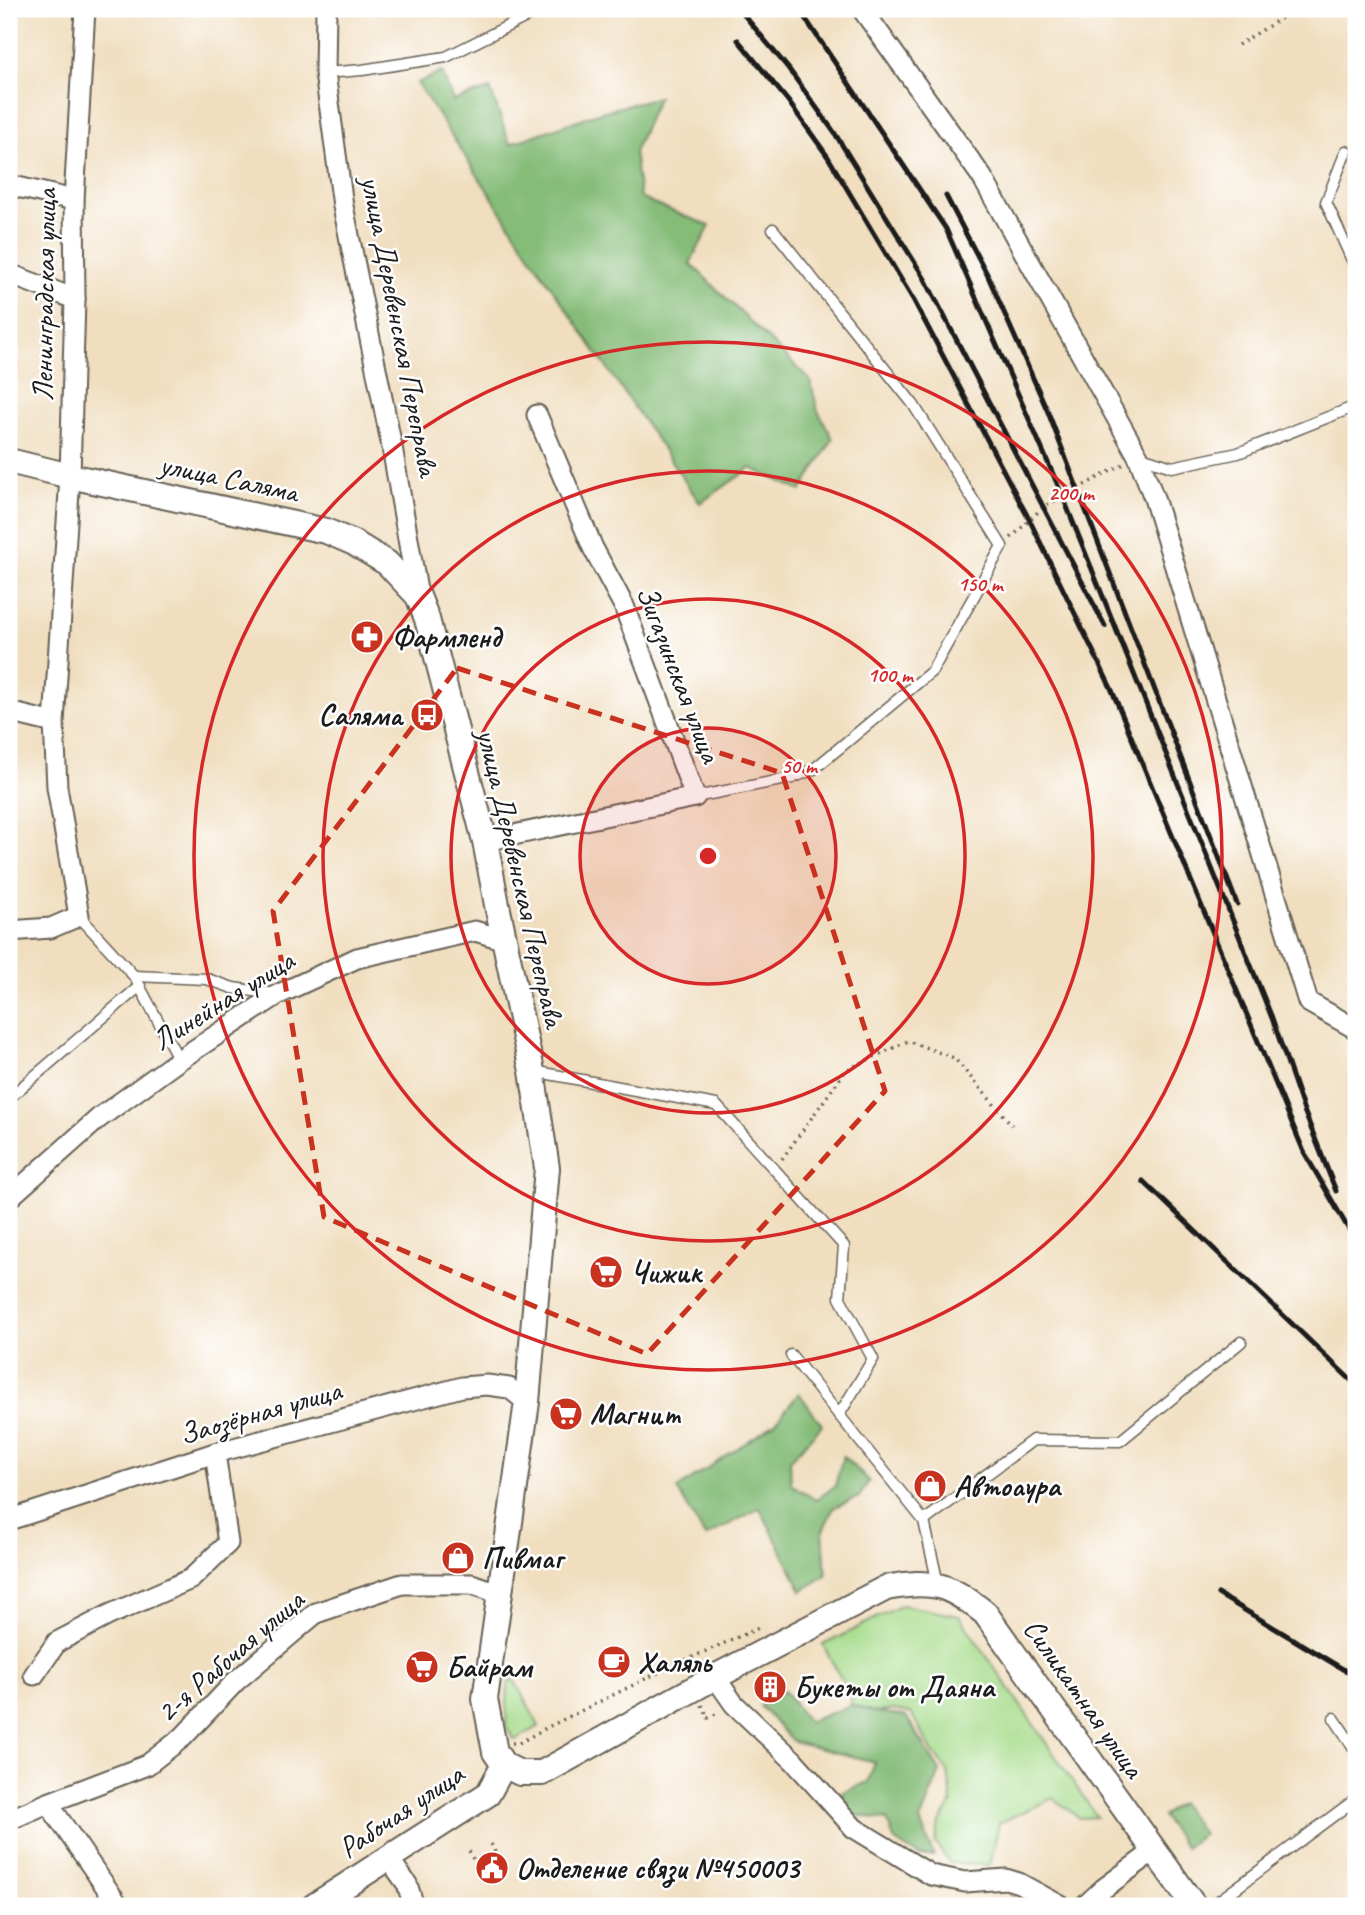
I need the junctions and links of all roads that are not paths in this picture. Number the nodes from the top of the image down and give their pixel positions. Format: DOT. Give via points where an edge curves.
graph roads {
  1 [pos="85,9"];
  2 [pos="326,9"];
  3 [pos="542,9"];
  4 [pos="862,9"];
  5 [pos="325,73"];
  6 [pos="1346,151"];
  7 [pos="9,185"];
  8 [pos="74,200"];
  9 [pos="773,229"];
  10 [pos="1356,269"];
  11 [pos="9,274"];
  12 [pos="75,299"];
  13 [pos="1356,406"];
  14 [pos="537,415"];
  15 [pos="1138,456"];
  16 [pos="9,461"];
  17 [pos="70,476"];
  18 [pos="418,596"];
  19 [pos="9,712"];
  20 [pos="54,723"];
  21 [pos="695,797"];
  22 [pos="485,841"];
  23 [pos="79,916"];
  24 [pos="9,931"];
  25 [pos="505,940"];
  26 [pos="134,975"];
  27 [pos="140,986"];
  28 [pos="277,995"];
  29 [pos="1356,1029"];
  30 [pos="179,1060"];
  31 [pos="533,1071"];
  32 [pos="9,1098"];
  33 [pos="9,1198"];
  34 [pos="1241,1342"];
  35 [pos="791,1355"];
  36 [pos="527,1402"];
  37 [pos="839,1415"];
  38 [pos="215,1453"];
  39 [pos="9,1520"];
  40 [pos="923,1521"];
  41 [pos="938,1584"];
  42 [pos="500,1594"];
  43 [pos="34,1675"];
  44 [pos="715,1677"];
  45 [pos="1334,1718"];
  46 [pos="1356,1751"];
  47 [pos="506,1754"];
  48 [pos="1356,1799"];
  49 [pos="48,1803"];
  50 [pos="9,1820"];
  51 [pos="1154,1851"];
  52 [pos="388,1859"];
  53 [pos="119,1906"];
  54 [pos="314,1906"];
  55 [pos="414,1906"];
  56 [pos="1060,1906"];
  57 [pos="1085,1906"];
  58 [pos="1194,1906"];
  59 [pos="1212,1906"];
  1 -- 8 [label="street, Ленинградская улица"];
  2 -- 5 [label="street, улица Деревенская Переправа"];
  3 -- 5 [label="lane" via="446,57"];
  4 -- 15 [label="street" via="982,177"];
  5 -- 18 [label="street, улица Деревенская Переправа" via="343,206"];
  6 -- 10 [label="lane" via="1326,202"];
  7 -- 8 [label="street"];
  8 -- 12 [label="street, Ленинградская улица"];
  9 -- 21 [label="lane" via="913,404 1002,546 932,671 814,769 792,778"];
  11 -- 12 [label="street"];
  12 -- 17 [label="street, Ленинградская улица"];
  13 -- 15 [label="lane" via="1238,453 1172,467"];
  14 -- 21 [label="street, Зигазинская улица" via="593,548 624,606"];
  15 -- 29 [label="street" via="1308,1002"];
  16 -- 17 [label="street, улица Саляма"];
  17 -- 18 [label="street, улица Саляма" via="326,531 387,563"];
  17 -- 20 [label="street, Ленинградская улица"];
  18 -- 22 [label="street, улица Деревенская Переправа"];
  19 -- 20 [label="street"];
  20 -- 23 [label="street, Ленинградская улица" via="57,787"];
  21 -- 22 [label="street, Зигазинская улица"];
  22 -- 25 [label="street, улица Деревенская Переправа"];
  23 -- 24 [label="street" via="51,928"];
  23 -- 26 [label="lane"];
  25 -- 28 [label="street, Линейная улица" via="475,931 356,958"];
  25 -- 31 [label="street, улица Деревенская Переправа"];
  26 -- 27 [label="lane"];
  26 -- 28 [label="lane" via="208,979"];
  27 -- 30 [label="lane"];
  27 -- 32 [label="lane"];
  28 -- 30 [label="street, Линейная улица"];
  30 -- 33 [label="street, Линейная улица" via="99,1118"];
  31 -- 36 [label="street, улица Деревенская Переправа" via="547,1168"];
  31 -- 37 [label="lane" via="716,1105 844,1246 839,1298 873,1359"];
  34 -- 40 [label="lane" via="1119,1441 1033,1440"];
  35 -- 37 [label="lane"];
  36 -- 38 [label="street, Заозёрная улица" via="509,1388 461,1387"];
  36 -- 42 [label="street, улица Деревенская Переправа"];
  37 -- 40 [label="lane"];
  38 -- 39 [label="street, Заозёрная улица"];
  38 -- 43 [label="street" via="228,1543 191,1579 57,1642"];
  40 -- 41 [label="lane"];
  41 -- 44 [label="street, Рабочая улица" via="886,1588"];
  41 -- 51 [label="street, Силикатная улица" via="985,1613"];
  42 -- 47 [label="street, улица Деревенская Переправа" via="485,1699 495,1752"];
  42 -- 49 [label="street, 2-я Рабочая улица" via="472,1584 402,1584 316,1613 147,1765"];
  44 -- 47 [label="street, Рабочая улица" via="542,1773 520,1773"];
  44 -- 56 [label="street" via="734,1704 854,1828 931,1875 965,1882 1006,1879"];
  45 -- 46 [label="lane"];
  47 -- 52 [label="street, Рабочая улица" via="488,1794"];
  48 -- 59 [label="lane"];
  49 -- 50 [label="street, 2-я Рабочая улица"];
  49 -- 53 [label="street"];
  51 -- 57 [label="street"];
  51 -- 58 [label="street, Силикатная улица"];
  52 -- 54 [label="street, Рабочая улица"];
  52 -- 55 [label="street" via="407,1884"];
}
